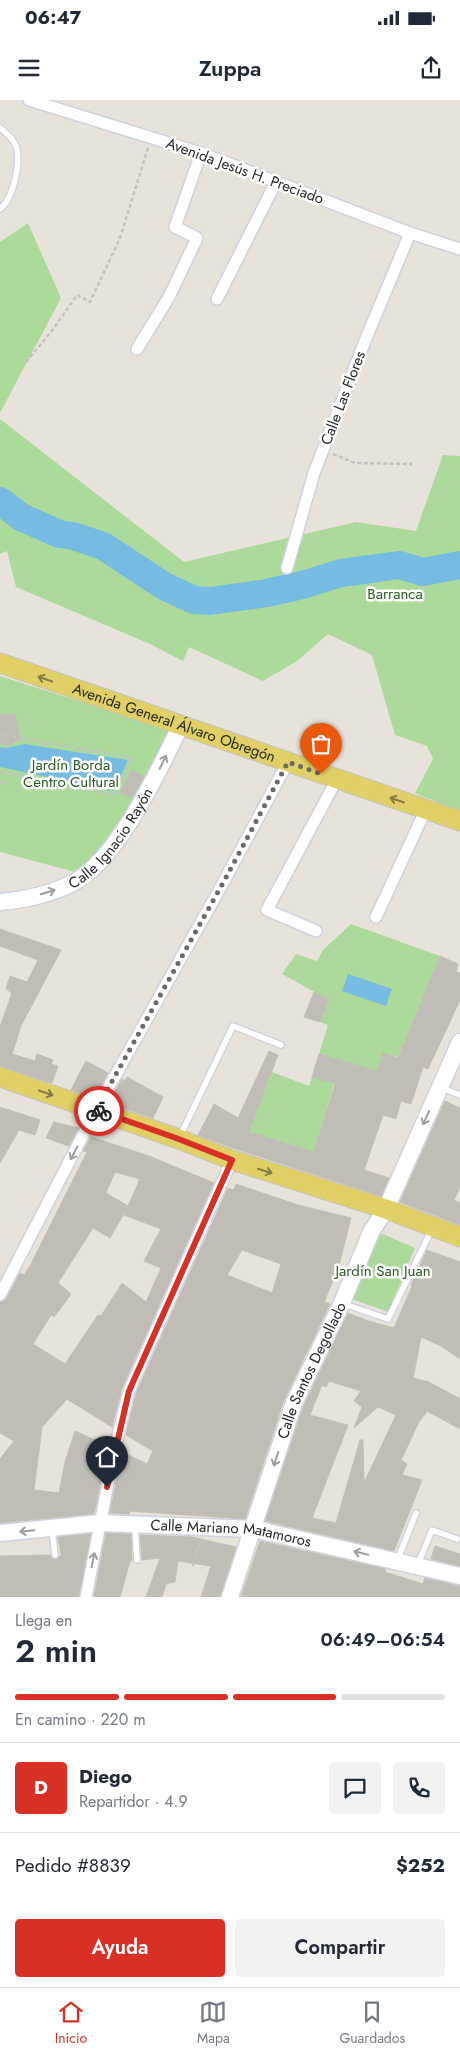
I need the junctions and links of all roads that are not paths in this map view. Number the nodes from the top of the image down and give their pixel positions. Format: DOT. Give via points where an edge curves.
graph roads {
  1 [pos="29,100"];
  2 [pos="0,128"];
  3 [pos="201,153"];
  4 [pos="276,182"];
  5 [pos="0,209"];
  6 [pos="410,233"];
  7 [pos="460,249"];
  8 [pos="217,299"];
  9 [pos="137,349"];
  10 [pos="287,568"];
  11 [pos="0,663"];
  12 [pos="181,725"];
  13 [pos="288,762"];
  14 [pos="337,779"];
  15 [pos="426,809"];
  16 [pos="460,821"];
  17 [pos="0,902"];
  18 [pos="376,917"];
  19 [pos="316,931"];
  20 [pos="460,1042"];
  21 [pos="281,1045"];
  22 [pos="0,1078"];
  23 [pos="440,1087"];
  24 [pos="460,1095"];
  25 [pos="96,1110"];
  26 [pos="176,1138"];
  27 [pos="232,1160"];
  28 [pos="386,1210"];
  29 [pos="433,1227"];
  30 [pos="460,1237"];
  31 [pos="0,1295"];
  32 [pos="342,1303"];
  33 [pos="416,1513"];
  34 [pos="100,1523"];
  35 [pos="135,1525"];
  36 [pos="52,1528"];
  37 [pos="254,1529"];
  38 [pos="0,1533"];
  39 [pos="457,1539"];
  40 [pos="56,1555"];
  41 [pos="138,1560"];
  42 [pos="397,1561"];
  43 [pos="418,1566"];
  44 [pos="460,1576"];
  45 [pos="86,1597"];
  46 [pos="230,1597"];
  1 -- 3 [label="street, Avenida Jesús H. Preciado"];
  2 -- 5 [label="lane" via="14,141 19,156 12,191"];
  3 -- 4 [label="street, Avenida Jesús H. Preciado"];
  3 -- 9 [label="street" via="175,227 197,238 169,297"];
  4 -- 6 [label="street, Avenida Jesús H. Preciado"];
  4 -- 8 [label="street"];
  6 -- 7 [label="street, Avenida Jesús H. Preciado"];
  6 -- 10 [label="street, Calle Las Flores" via="314,473"];
  12 -- 11 [label="main road, Avenida General Álvaro Obregón, one-way"];
  12 -- 13 [label="main road, Avenida General Álvaro Obregón"];
  17 -- 12 [label="street, Calle Ignacio Rayón, one-way" via="44,894 72,884 99,863 128,824"];
  13 -- 14 [label="main road, Avenida General Álvaro Obregón"];
  13 -- 25 [label="street"];
  15 -- 14 [label="main road, Avenida General Álvaro Obregón, one-way"];
  14 -- 19 [label="street" via="267,910"];
  15 -- 16 [label="main road, Avenida General Álvaro Obregón"];
  15 -- 18 [label="street"];
  20 -- 23 [label="street, Calle Santos Degollado"];
  21 -- 26 [label="lane" via="233,1026 182,1132"];
  22 -- 25 [label="main road, one-way"];
  23 -- 24 [label="lane"];
  23 -- 28 [label="street, Calle Santos Degollado, one-way"];
  25 -- 26 [label="main road"];
  25 -- 31 [label="street, one-way"];
  26 -- 27 [label="main road"];
  27 -- 28 [label="main road, one-way"];
  27 -- 34 [label="street" via="129,1391"];
  28 -- 29 [label="main road"];
  28 -- 32 [label="street, Calle Santos Degollado" via="371,1232"];
  29 -- 30 [label="main road"];
  29 -- 32 [label="lane" via="388,1319"];
  32 -- 37 [label="street, Calle Santos Degollado, one-way" via="294,1403"];
  33 -- 42 [label="lane"];
  34 -- 35 [label="street, Calle Mariano Matamoros"];
  34 -- 36 [label="street, Calle Mariano Matamoros"];
  45 -- 34 [label="street, one-way"];
  35 -- 37 [label="street, Calle Mariano Matamoros"];
  35 -- 41 [label="lane"];
  36 -- 38 [label="street, Calle Mariano Matamoros, one-way"];
  36 -- 40 [label="lane"];
  42 -- 37 [label="street, Calle Mariano Matamoros, one-way"];
  37 -- 46 [label="street, Calle Santos Degollado"];
  39 -- 43 [label="lane" via="432,1530"];
  42 -- 43 [label="street, Calle Mariano Matamoros"];
  43 -- 44 [label="street, Calle Mariano Matamoros"];
}
